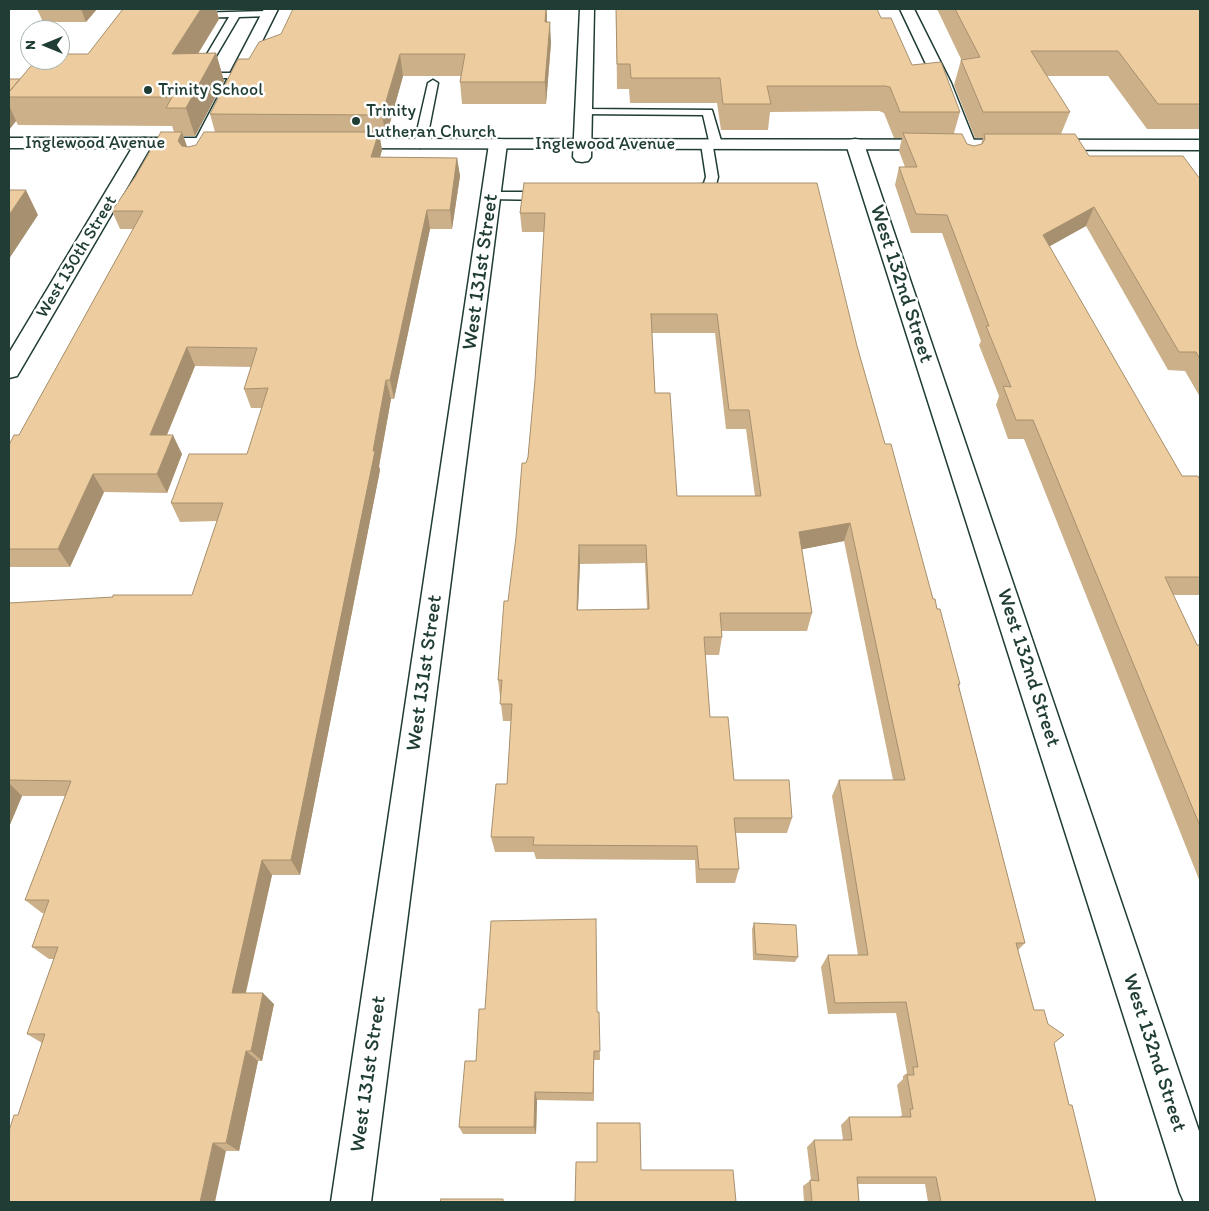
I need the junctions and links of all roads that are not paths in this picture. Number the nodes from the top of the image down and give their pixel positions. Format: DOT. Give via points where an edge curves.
graph roads {
  1 [pos="587,9"];
  2 [pos="907,9"];
  3 [pos="270,11"];
  4 [pos="236,14"];
  5 [pos="185,15"];
  6 [pos="236,76"];
  7 [pos="433,82"];
  8 [pos="584,112"];
  9 [pos="9,143"];
  10 [pos="420,144"];
  11 [pos="1200,144"];
  12 [pos="711,148"];
  13 [pos="198,150"];
  14 [pos="858,150"];
  15 [pos="967,150"];
  16 [pos="140,151"];
  17 [pos="247,151"];
  18 [pos="497,151"];
  19 [pos="583,151"];
  20 [pos="1200,157"];
  21 [pos="9,158"];
  22 [pos="679,195"];
  23 [pos="492,196"];
  24 [pos="560,196"];
  25 [pos="9,371"];
  26 [pos="1200,1193"];
  27 [pos="351,1202"];
  1 -- 8 [label="street"];
  2 -- 15 [label="street" via="943,83"];
  3 -- 4 [label="lane"];
  3 -- 6 [label="street"];
  4 -- 5 [label="lane"];
  4 -- 6 [label="lane" via="199,76"];
  6 -- 13 [label="street"];
  7 -- 10 [label="lane"];
  8 -- 12 [label="lane" via="708,112"];
  8 -- 19 [label="street"];
  9 -- 16 [label="street, Inglewood Avenue"];
  10 -- 18 [label="street, Inglewood Avenue"];
  10 -- 18 [label="street, Inglewood Avenue" via="331,151"];
  11 -- 15 [label="street, Inglewood Avenue"];
  12 -- 14 [label="street, Inglewood Avenue"];
  12 -- 19 [label="street, Inglewood Avenue"];
  12 -- 22 [label="lane" via="710,185 688,195"];
  13 -- 16 [label="street, Inglewood Avenue"];
  13 -- 17 [label="street, Inglewood Avenue"];
  14 -- 15 [label="street, Inglewood Avenue"];
  14 -- 26 [label="street, West 132nd Street"];
  15 -- 20 [label="street, Inglewood Avenue"];
  16 -- 21 [label="street, Inglewood Avenue"];
  16 -- 25 [label="street, West 130th Street"];
  18 -- 19 [label="street, Inglewood Avenue"];
  18 -- 23 [label="street, West 131st Street"];
  23 -- 24 [label="lane"];
  23 -- 27 [label="street, West 131st Street"];
}
